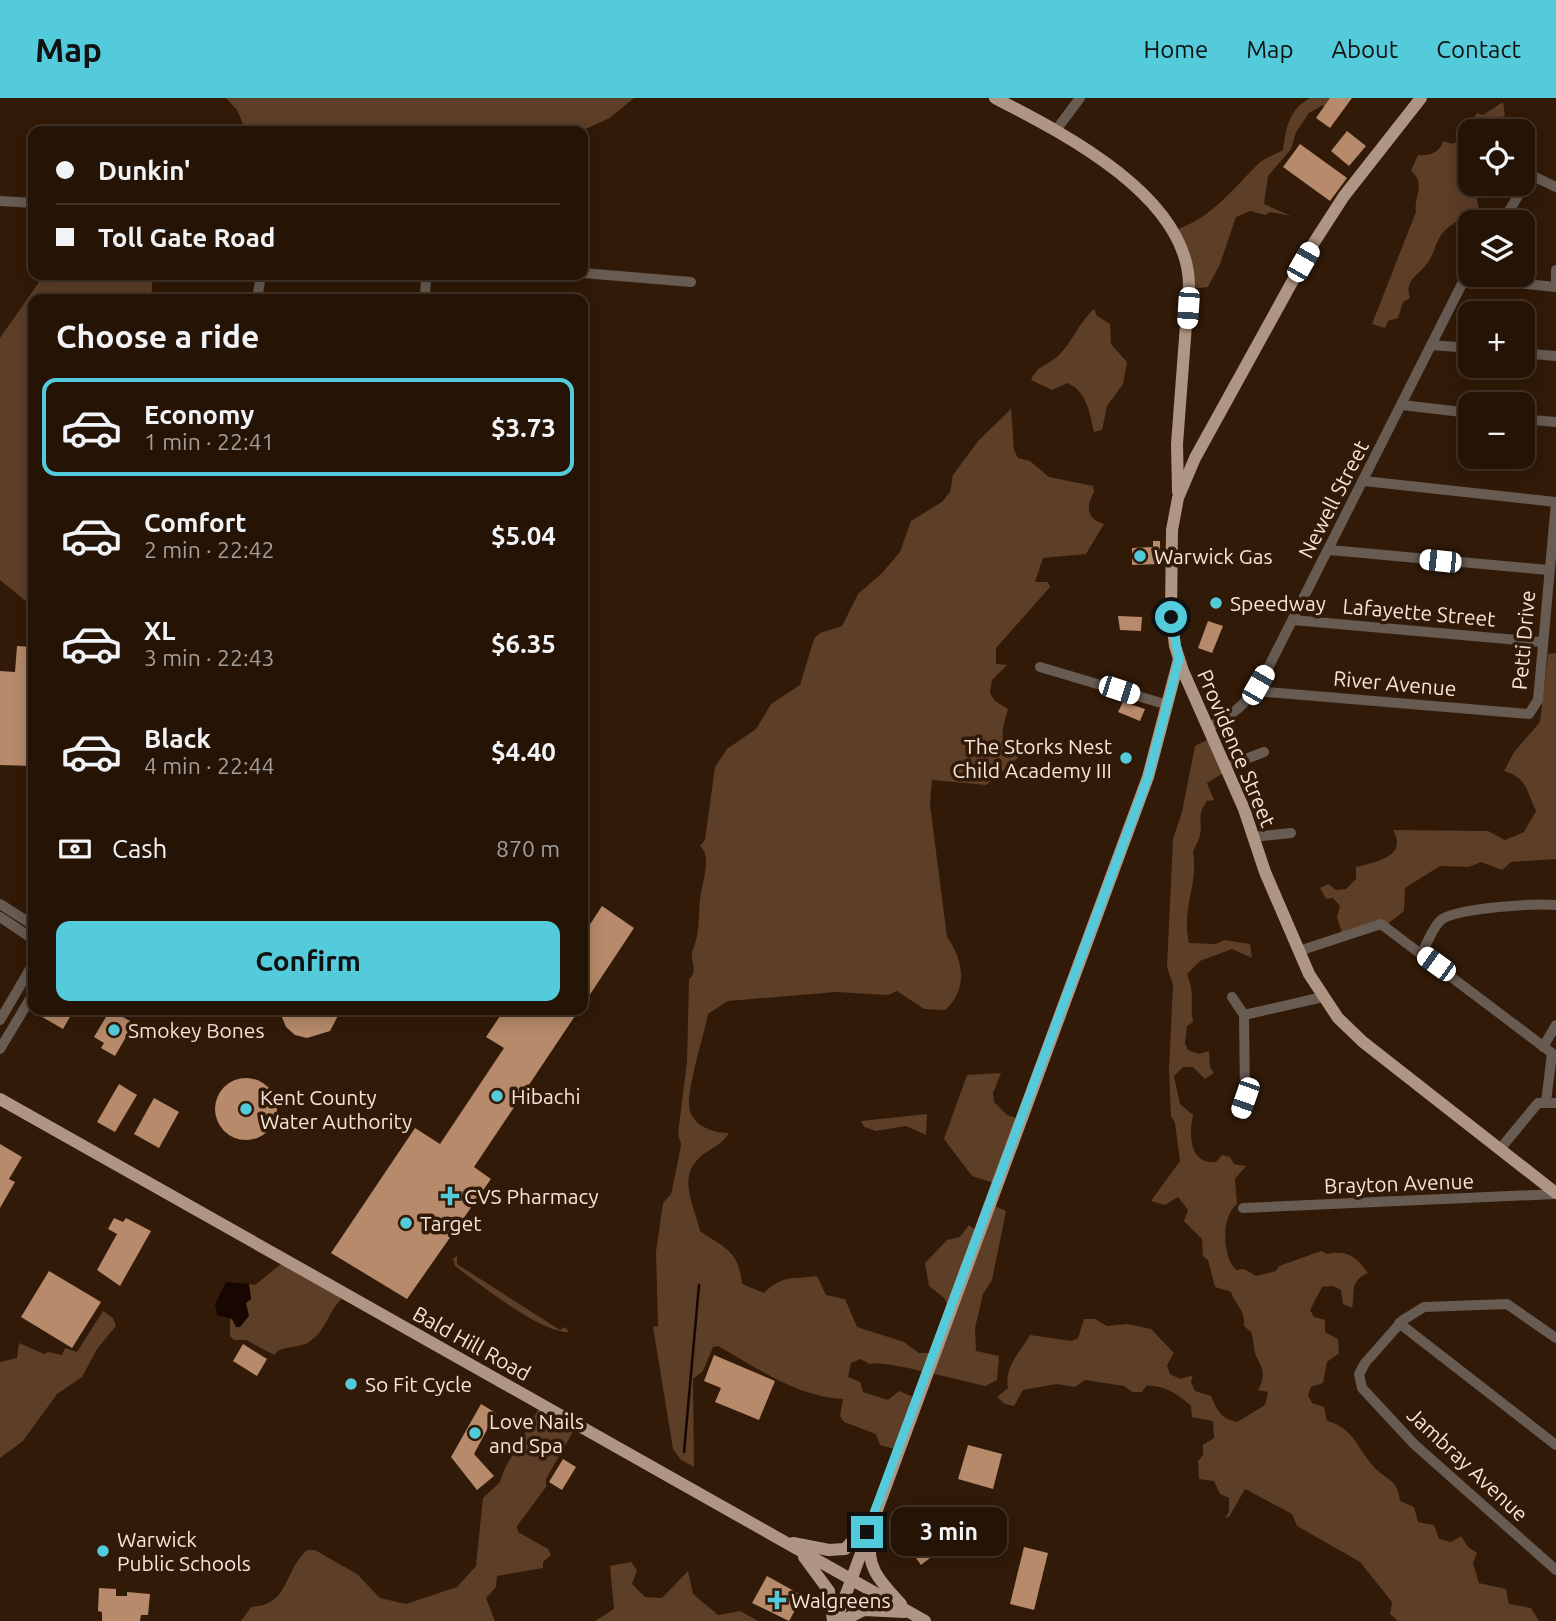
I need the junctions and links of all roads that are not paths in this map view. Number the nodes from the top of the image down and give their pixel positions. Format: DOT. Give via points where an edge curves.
graph roads {
  1 [pos="995,98"];
  2 [pos="1080,98"];
  3 [pos="1421,98"];
  4 [pos="1056,130"];
  5 [pos="1556,187"];
  6 [pos="0,201"];
  7 [pos="28,203"];
  8 [pos="1510,210"];
  9 [pos="1556,270"];
  10 [pos="588,274"];
  11 [pos="691,282"];
  12 [pos="1535,284"];
  13 [pos="1461,287"];
  14 [pos="1556,287"];
  15 [pos="1432,345"];
  16 [pos="1458,347"];
  17 [pos="1535,354"];
  18 [pos="1556,356"];
  19 [pos="1402,405"];
  20 [pos="1458,412"];
  21 [pos="1535,420"];
  22 [pos="1556,422"];
  23 [pos="1364,481"];
  24 [pos="1178,498"];
  25 [pos="1556,502"];
  26 [pos="1330,550"];
  27 [pos="1548,570"];
  28 [pos="1293,620"];
  29 [pos="1541,642"];
  30 [pos="1179,659"];
  31 [pos="1040,667"];
  32 [pos="1254,691"];
  33 [pos="1168,705"];
  34 [pos="1532,711"];
  35 [pos="1208,728"];
  36 [pos="1264,752"];
  37 [pos="1225,767"];
  38 [pos="1291,833"];
  39 [pos="1253,837"];
  40 [pos="0,904"];
  41 [pos="1556,905"];
  42 [pos="0,917"];
  43 [pos="28,922"];
  44 [pos="28,936"];
  45 [pos="1299,951"];
  46 [pos="1422,953"];
  47 [pos="28,972"];
  48 [pos="1323,996"];
  49 [pos="1231,997"];
  50 [pos="28,1002"];
  51 [pos="1244,1015"];
  52 [pos="0,1020"];
  53 [pos="1556,1025"];
  54 [pos="1543,1046"];
  55 [pos="0,1049"];
  56 [pos="0,1099"];
  57 [pos="1551,1102"];
  58 [pos="1240,1113"];
  59 [pos="1500,1149"];
  60 [pos="1556,1194"];
  61 [pos="1243,1208"];
  62 [pos="1399,1323"];
  63 [pos="1556,1338"];
  64 [pos="1556,1445"];
  65 [pos="876,1508"];
  66 [pos="782,1540"];
  67 [pos="797,1549"];
  68 [pos="1556,1570"];
  69 [pos="850,1579"];
  70 [pos="908,1612"];
  71 [pos="834,1621"];
  72 [pos="842,1621"];
  73 [pos="925,1621"];
  1 -- 4 [label="main road"];
  2 -- 4 [label="street"];
  3 -- 24 [label="main road, Providence Street" via="1315,241 1195,458"];
  4 -- 24 [label="main road" via="1138,190 1170,227 1187,261"];
  5 -- 8 [label="street" via="1530,178"];
  6 -- 7 [label="street"];
  9 -- 14 [label="street"];
  10 -- 11 [label="street"];
  12 -- 14 [label="street"];
  13 -- 15 [label="street, Newell Street"];
  15 -- 16 [label="street"];
  15 -- 19 [label="street, Newell Street"];
  17 -- 18 [label="street"];
  19 -- 20 [label="street"];
  19 -- 23 [label="street, Newell Street"];
  21 -- 22 [label="street"];
  23 -- 25 [label="street"];
  23 -- 26 [label="street, Newell Street"];
  24 -- 30 [label="main road, Providence Street" via="1172,530 1171,614"];
  25 -- 27 [label="street, Petti Drive"];
  26 -- 27 [label="street"];
  26 -- 28 [label="street, Newell Street"];
  27 -- 29 [label="street, Petti Drive"];
  28 -- 29 [label="street, Lafayette Street"];
  28 -- 32 [label="street, Newell Street"];
  29 -- 34 [label="street, Petti Drive" via="1538,700"];
  30 -- 33 [label="main road"];
  30 -- 35 [label="main road, Providence Street"];
  31 -- 33 [label="street"];
  32 -- 34 [label="street, River Avenue" via="1522,714"];
  32 -- 35 [label="street, Newell Street" via="1238,711"];
  33 -- 65 [label="main road" via="1145,783 994,1199"];
  35 -- 37 [label="main road, Providence Street"];
  36 -- 37 [label="street"];
  37 -- 39 [label="main road, Providence Street"];
  38 -- 39 [label="street"];
  39 -- 45 [label="main road, Providence Street"];
  40 -- 43 [label="street"];
  41 -- 46 [label="street" via="1452,915 1440,922"];
  42 -- 44 [label="street"];
  45 -- 46 [label="street" via="1381,924"];
  45 -- 48 [label="main road, Providence Street"];
  46 -- 54 [label="street"];
  47 -- 52 [label="street"];
  48 -- 51 [label="street"];
  48 -- 59 [label="main road, Providence Street" via="1348,1029"];
  49 -- 51 [label="street"];
  50 -- 55 [label="street"];
  51 -- 58 [label="street" via="1245,1098"];
  53 -- 54 [label="street"];
  54 -- 57 [label="street" via="1552,1053"];
  56 -- 66 [label="main road, Bald Hill Road"];
  57 -- 59 [label="street" via="1538,1103"];
  59 -- 60 [label="main road, Providence Street"];
  60 -- 61 [label="street, Brayton Avenue"];
  62 -- 63 [label="street" via="1424,1307 1507,1304"];
  62 -- 64 [label="street"];
  62 -- 68 [label="street, Jambray Avenue" via="1365,1363 1360,1381 1365,1391 1414,1444"];
  65 -- 66 [label="main road" via="862,1533 845,1549"];
  65 -- 69 [label="main road"];
  65 -- 70 [label="main road" via="870,1565"];
  66 -- 67 [label="main road, Bald Hill Road"];
  67 -- 69 [label="main road, Bald Hill Road"];
  67 -- 71 [label="main road" via="829,1591"];
  69 -- 70 [label="main road, Bald Hill Road"];
  69 -- 71 [label="main road"];
  70 -- 72 [label="main road" via="864,1610"];
  70 -- 73 [label="main road, Bald Hill Road"];
}
